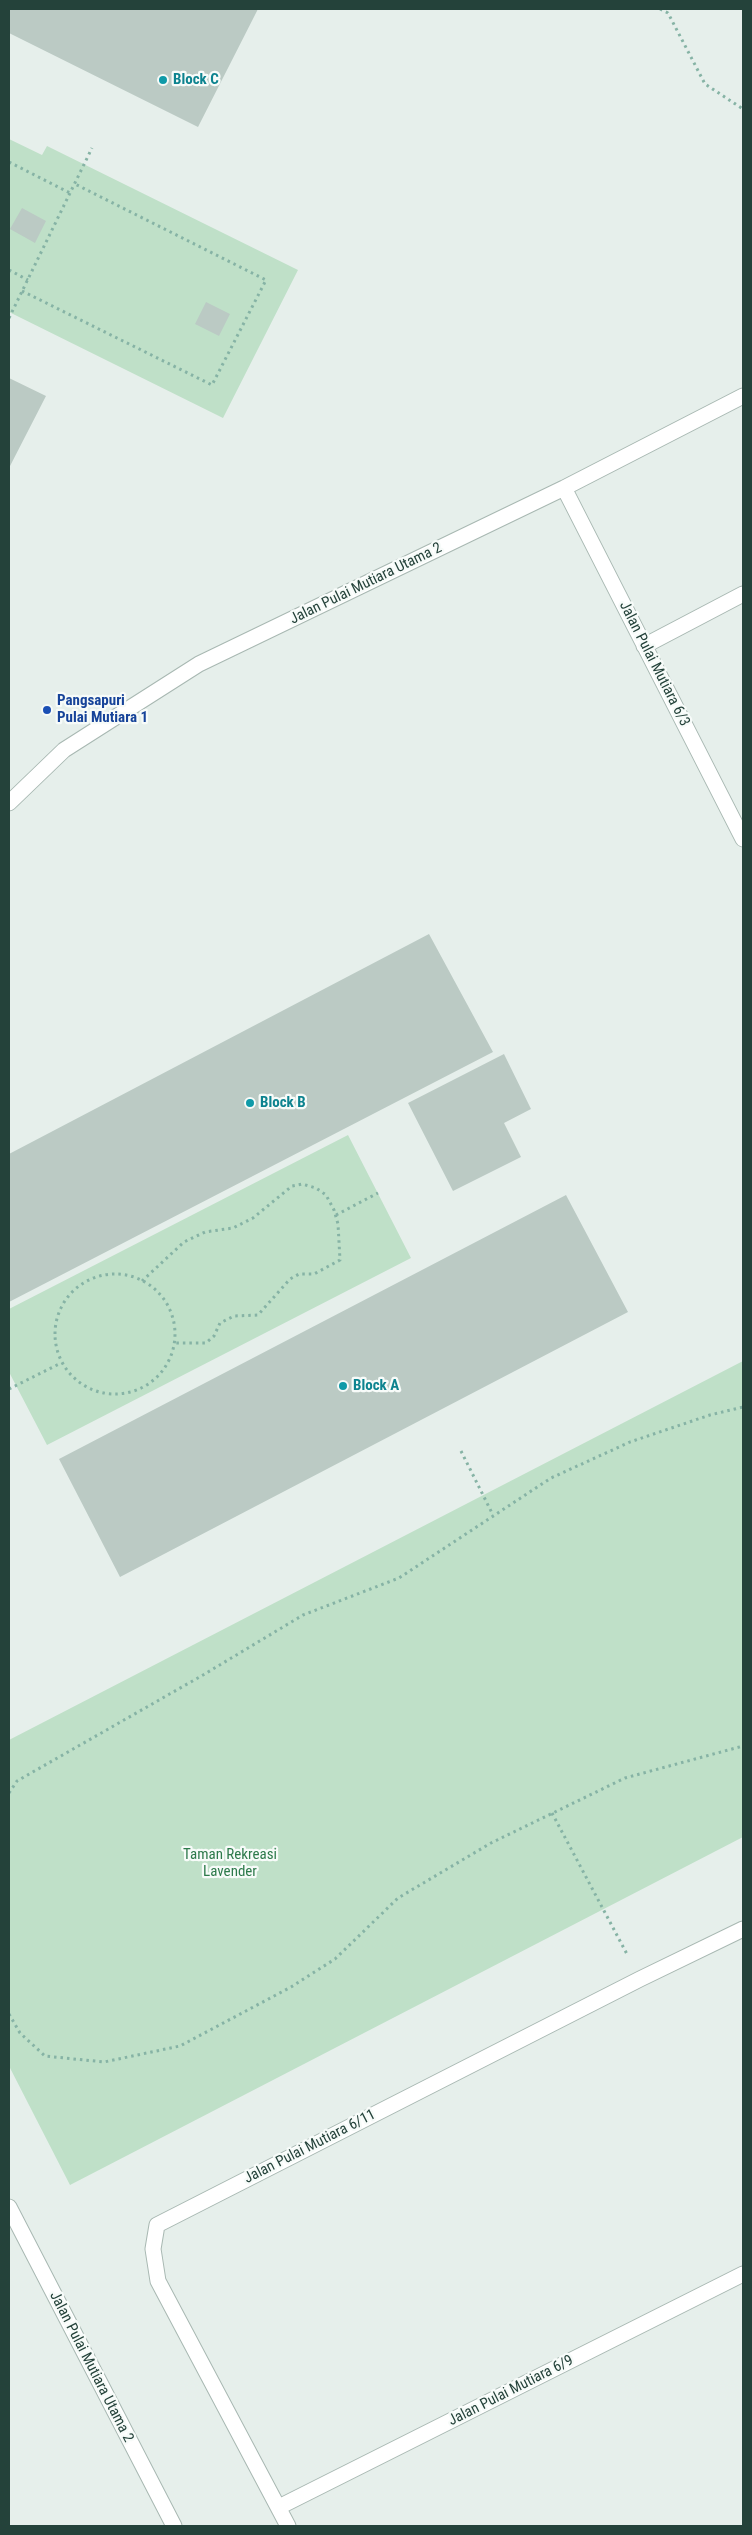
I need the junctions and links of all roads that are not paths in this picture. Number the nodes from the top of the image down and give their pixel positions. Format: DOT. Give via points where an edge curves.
graph roads {
  1 [pos="743,396"];
  2 [pos="564,488"];
  3 [pos="743,594"];
  4 [pos="644,646"];
  5 [pos="9,803"];
  6 [pos="743,839"];
  7 [pos="743,1929"];
  8 [pos="9,2207"];
  9 [pos="743,2274"];
  10 [pos="279,2507"];
  11 [pos="174,2526"];
  12 [pos="288,2526"];
  1 -- 2 [label="street, Jalan Pulai Mutiara Utama 2"];
  2 -- 4 [label="street, Jalan Pulai Mutiara 6/3"];
  2 -- 5 [label="street, Jalan Pulai Mutiara Utama 2" via="199,664 64,750"];
  3 -- 4 [label="street"];
  4 -- 6 [label="street, Jalan Pulai Mutiara 6/3"];
  7 -- 10 [label="street, Jalan Pulai Mutiara 6/11" via="157,2225 153,2249 158,2281"];
  8 -- 11 [label="street, Jalan Pulai Mutiara Utama 2"];
  9 -- 10 [label="street, Jalan Pulai Mutiara 6/9"];
  10 -- 12 [label="street"];
}
